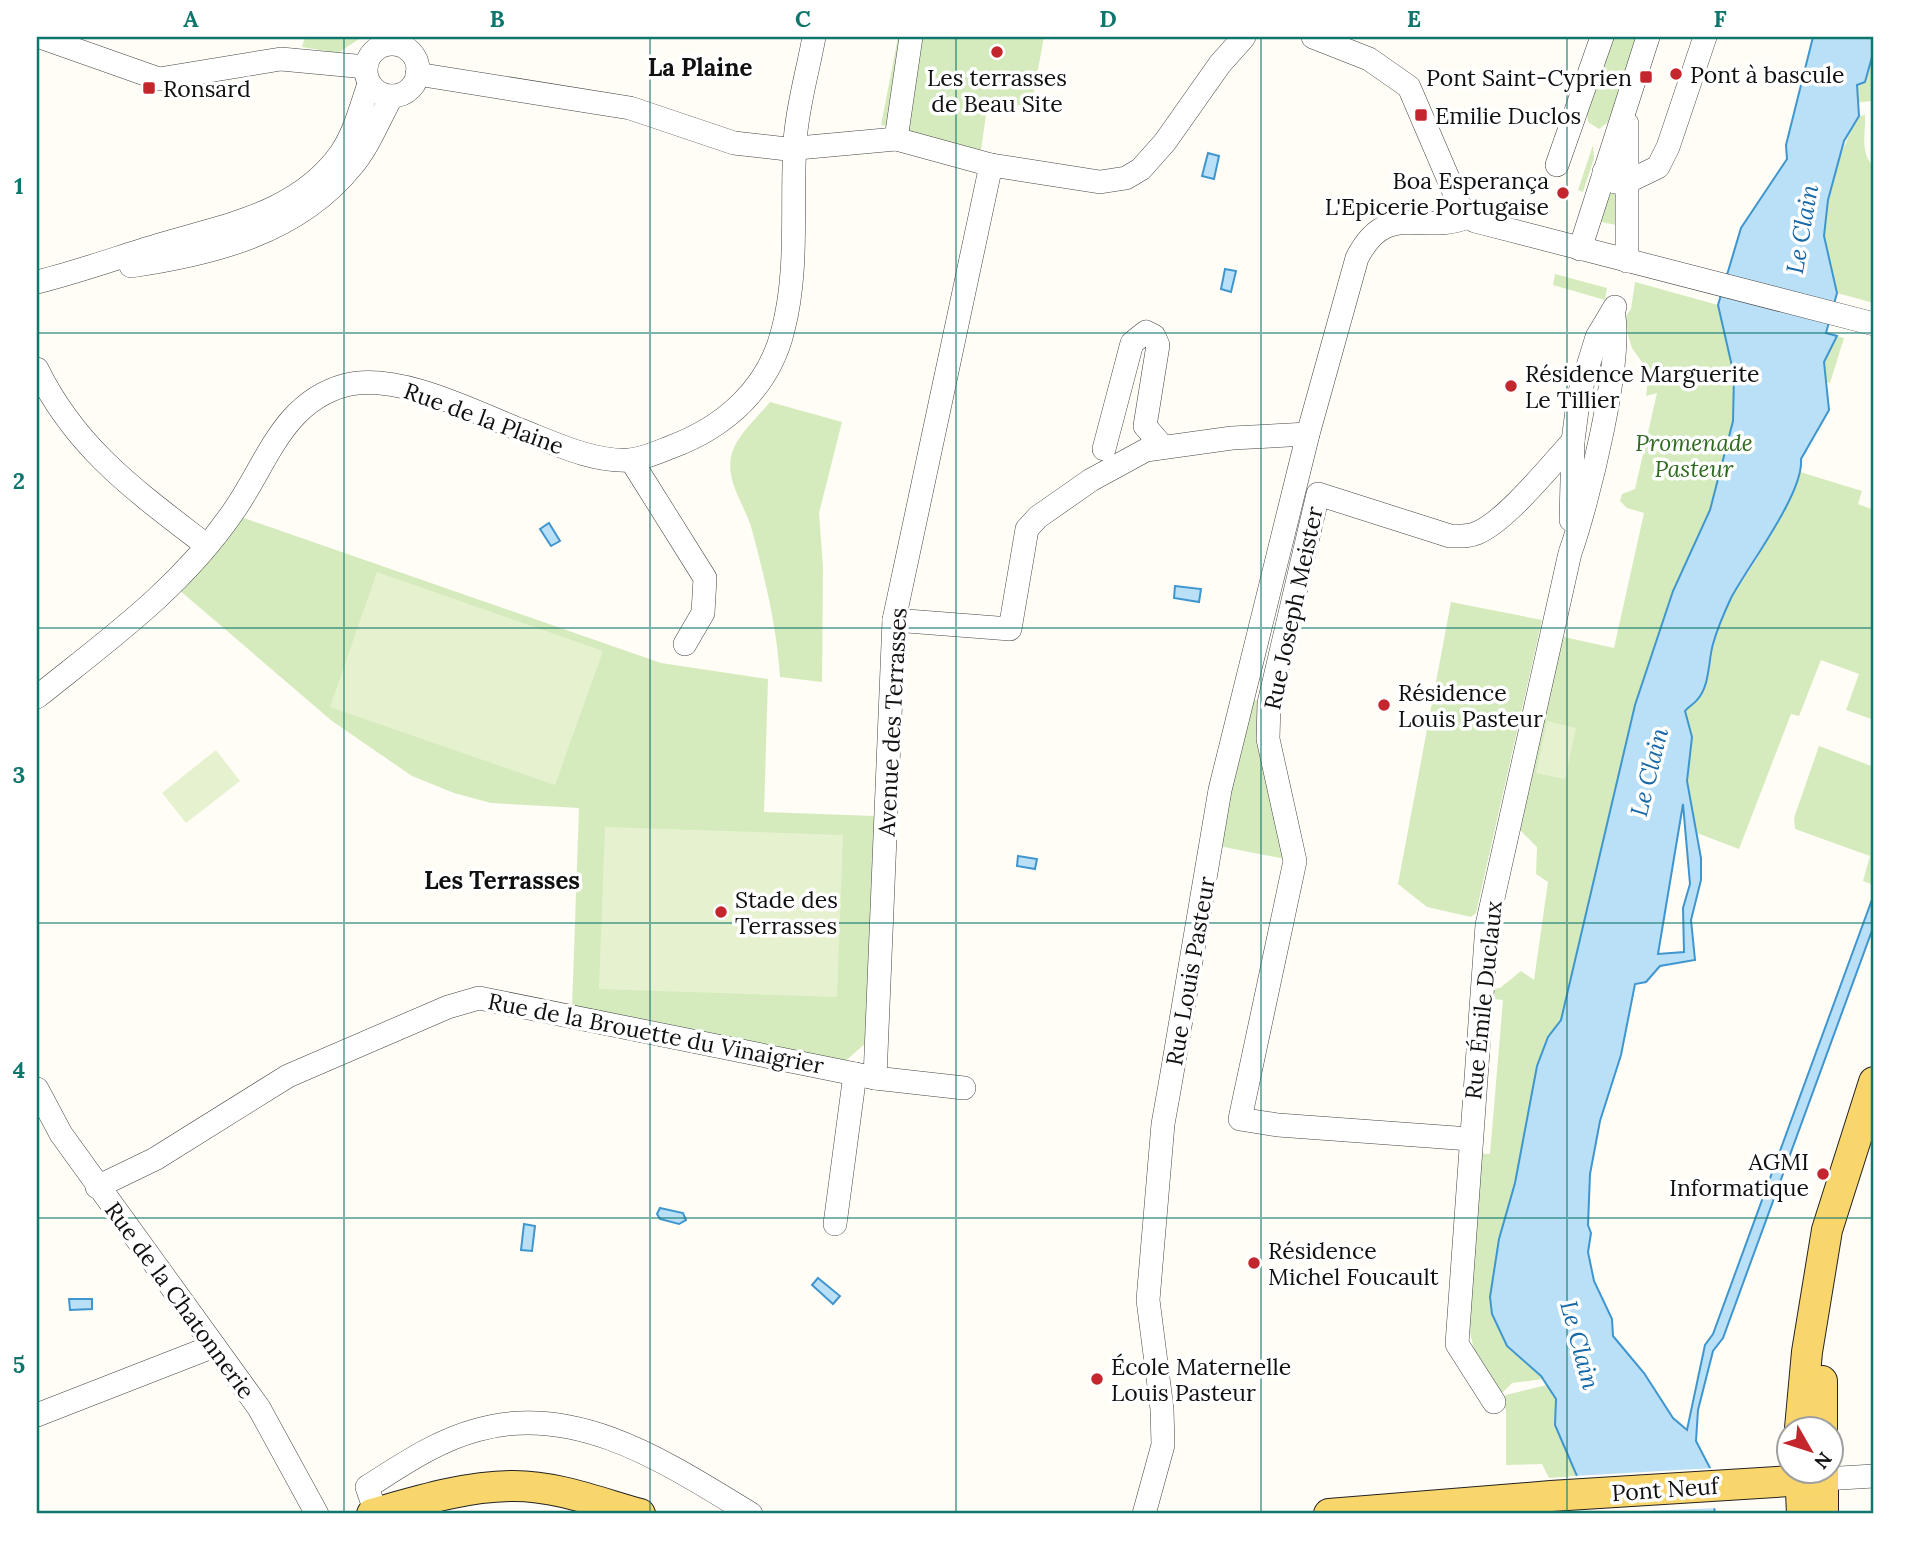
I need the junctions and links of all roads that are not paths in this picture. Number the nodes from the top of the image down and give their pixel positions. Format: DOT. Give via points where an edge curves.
graph roads {
  1 [pos="40,37"];
  2 [pos="814,37"];
  3 [pos="911,37"];
  4 [pos="1244,37"];
  5 [pos="1313,37"];
  6 [pos="1602,37"];
  7 [pos="1648,37"];
  8 [pos="1705,37"];
  9 [pos="388,41"];
  10 [pos="414,55"];
  11 [pos="367,75"];
  12 [pos="392,96"];
  13 [pos="1626,102"];
  14 [pos="896,139"];
  15 [pos="795,147"];
  16 [pos="991,165"];
  17 [pos="1557,165"];
  18 [pos="1604,172"];
  19 [pos="1627,182"];
  20 [pos="1468,217"];
  21 [pos="1580,249"];
  22 [pos="1627,261"];
  23 [pos="44,280"];
  24 [pos="1874,324"];
  25 [pos="37,369"];
  26 [pos="1308,434"];
  27 [pos="1573,441"];
  28 [pos="1154,448"];
  29 [pos="1104,449"];
  30 [pos="631,460"];
  31 [pos="206,545"];
  32 [pos="1570,553"];
  33 [pos="894,620"];
  34 [pos="684,644"];
  35 [pos="37,697"];
  36 [pos="865,1076"];
  37 [pos="1874,1082"];
  38 [pos="964,1088"];
  39 [pos="37,1089"];
  40 [pos="1469,1139"];
  41 [pos="97,1187"];
  42 [pos="835,1224"];
  43 [pos="1819,1280"];
  44 [pos="214,1346"];
  45 [pos="1494,1402"];
  46 [pos="1801,1414"];
  47 [pos="1822,1414"];
  48 [pos="37,1415"];
  49 [pos="1844,1476"];
  50 [pos="1874,1476"];
  51 [pos="1774,1480"];
  52 [pos="1810,1484"];
  53 [pos="1815,1484"];
  54 [pos="372,1505"];
  55 [pos="1520,1505"];
  56 [pos="317,1514"];
  57 [pos="640,1514"];
  58 [pos="751,1514"];
  59 [pos="1143,1514"];
  60 [pos="1329,1514"];
  61 [pos="1802,1514"];
  62 [pos="1823,1514"];
  1 -- 11 [label="street" via="159,79 281,59"];
  2 -- 15 [label="street, Rue de la Plaine"];
  3 -- 14 [label="street"];
  4 -- 16 [label="street" via="1156,153 1126,178 1100,182"];
  5 -- 20 [label="street" via="1369,59 1409,87"];
  6 -- 17 [label="street"];
  7 -- 13 [label="street"];
  8 -- 19 [label="street" via="1658,167"];
  9 -- 10 [label="street"];
  9 -- 11 [label="street" via="372,53"];
  10 -- 12 [label="street" via="409,90"];
  10 -- 15 [label="street" via="653,114 724,140"];
  11 -- 12 [label="street" via="380,94"];
  11 -- 23 [label="street" via="352,132 340,153 309,186 279,206 238,224"];
  12 -- 23 [label="street" via="353,165 322,198 284,224 218,248"];
  13 -- 18 [label="street"];
  13 -- 19 [label="street"];
  14 -- 15 [label="street"];
  14 -- 16 [label="street"];
  15 -- 30 [label="street, Rue de la Plaine" via="788,309 775,355 760,382 720,423 695,438"];
  16 -- 33 [label="street, Avenue des Terrasses"];
  18 -- 19 [label="street" via="1615,182"];
  18 -- 21 [label="street"];
  19 -- 22 [label="street"];
  20 -- 21 [label="street"];
  20 -- 26 [label="street, Rue Louis Pasteur" via="1455,223 1395,222 1384,225 1364,244"];
  21 -- 22 [label="street"];
  22 -- 24 [label="street"];
  25 -- 31 [label="street" via="82,441 114,473"];
  26 -- 28 [label="street"];
  26 -- 59 [label="street, Rue Louis Pasteur" via="1220,790 1163,1124 1148,1300 1163,1445"];
  27 -- 32 [label="street, Rue Émile Duclaux"];
  27 -- 32 [label="street, Rue Émile Duclaux" via="1584,379 1597,337 1614,308 1612,374"];
  27 -- 40 [label="street, Rue Joseph Meister" via="1497,521 1465,537 1318,494 1269,703 1268,739 1295,861 1240,1119"];
  28 -- 29 [label="street" via="1145,426 1158,345 1146,332 1132,342"];
  28 -- 33 [label="street" via="1091,480 1027,529 1010,629"];
  30 -- 31 [label="street, Rue de la Plaine" via="568,449 399,386 346,385 294,412 232,513"];
  30 -- 34 [label="street" via="705,578 703,613"];
  31 -- 35 [label="street, Rue de la Plaine" via="130,626"];
  32 -- 40 [label="street, Rue Émile Duclaux" via="1487,925"];
  33 -- 36 [label="street, Avenue des Terrasses"];
  36 -- 38 [label="street, Rue de la Brouette du Vinaigrier"];
  36 -- 41 [label="street, Rue de la Brouette du Vinaigrier" via="479,998 288,1076 155,1159"];
  36 -- 42 [label="street, Avenue des Terrasses" via="844,1138"];
  37 -- 43 [label="main road" via="1833,1202"];
  39 -- 41 [label="street, Rue de la Chatonnerie"];
  40 -- 45 [label="street, Rue Émile Duclaux" via="1457,1344"];
  41 -- 44 [label="street, Rue de la Chatonnerie"];
  43 -- 46 [label="main road"];
  43 -- 47 [label="main road"];
  44 -- 48 [label="street"];
  44 -- 56 [label="street, Rue de la Chatonnerie" via="276,1435"];
  49 -- 50 [label="street"];
  51 -- 55 [label="main road, Pont Neuf"];
  52 -- 61 [label="main road"];
  53 -- 62 [label="main road"];
  54 -- 57 [label="main road" via="515,1486 561,1492"];
  54 -- 58 [label="street" via="433,1446 474,1430 547,1424 586,1431 649,1453"];
  55 -- 60 [label="main road, Pont Neuf"];
}
